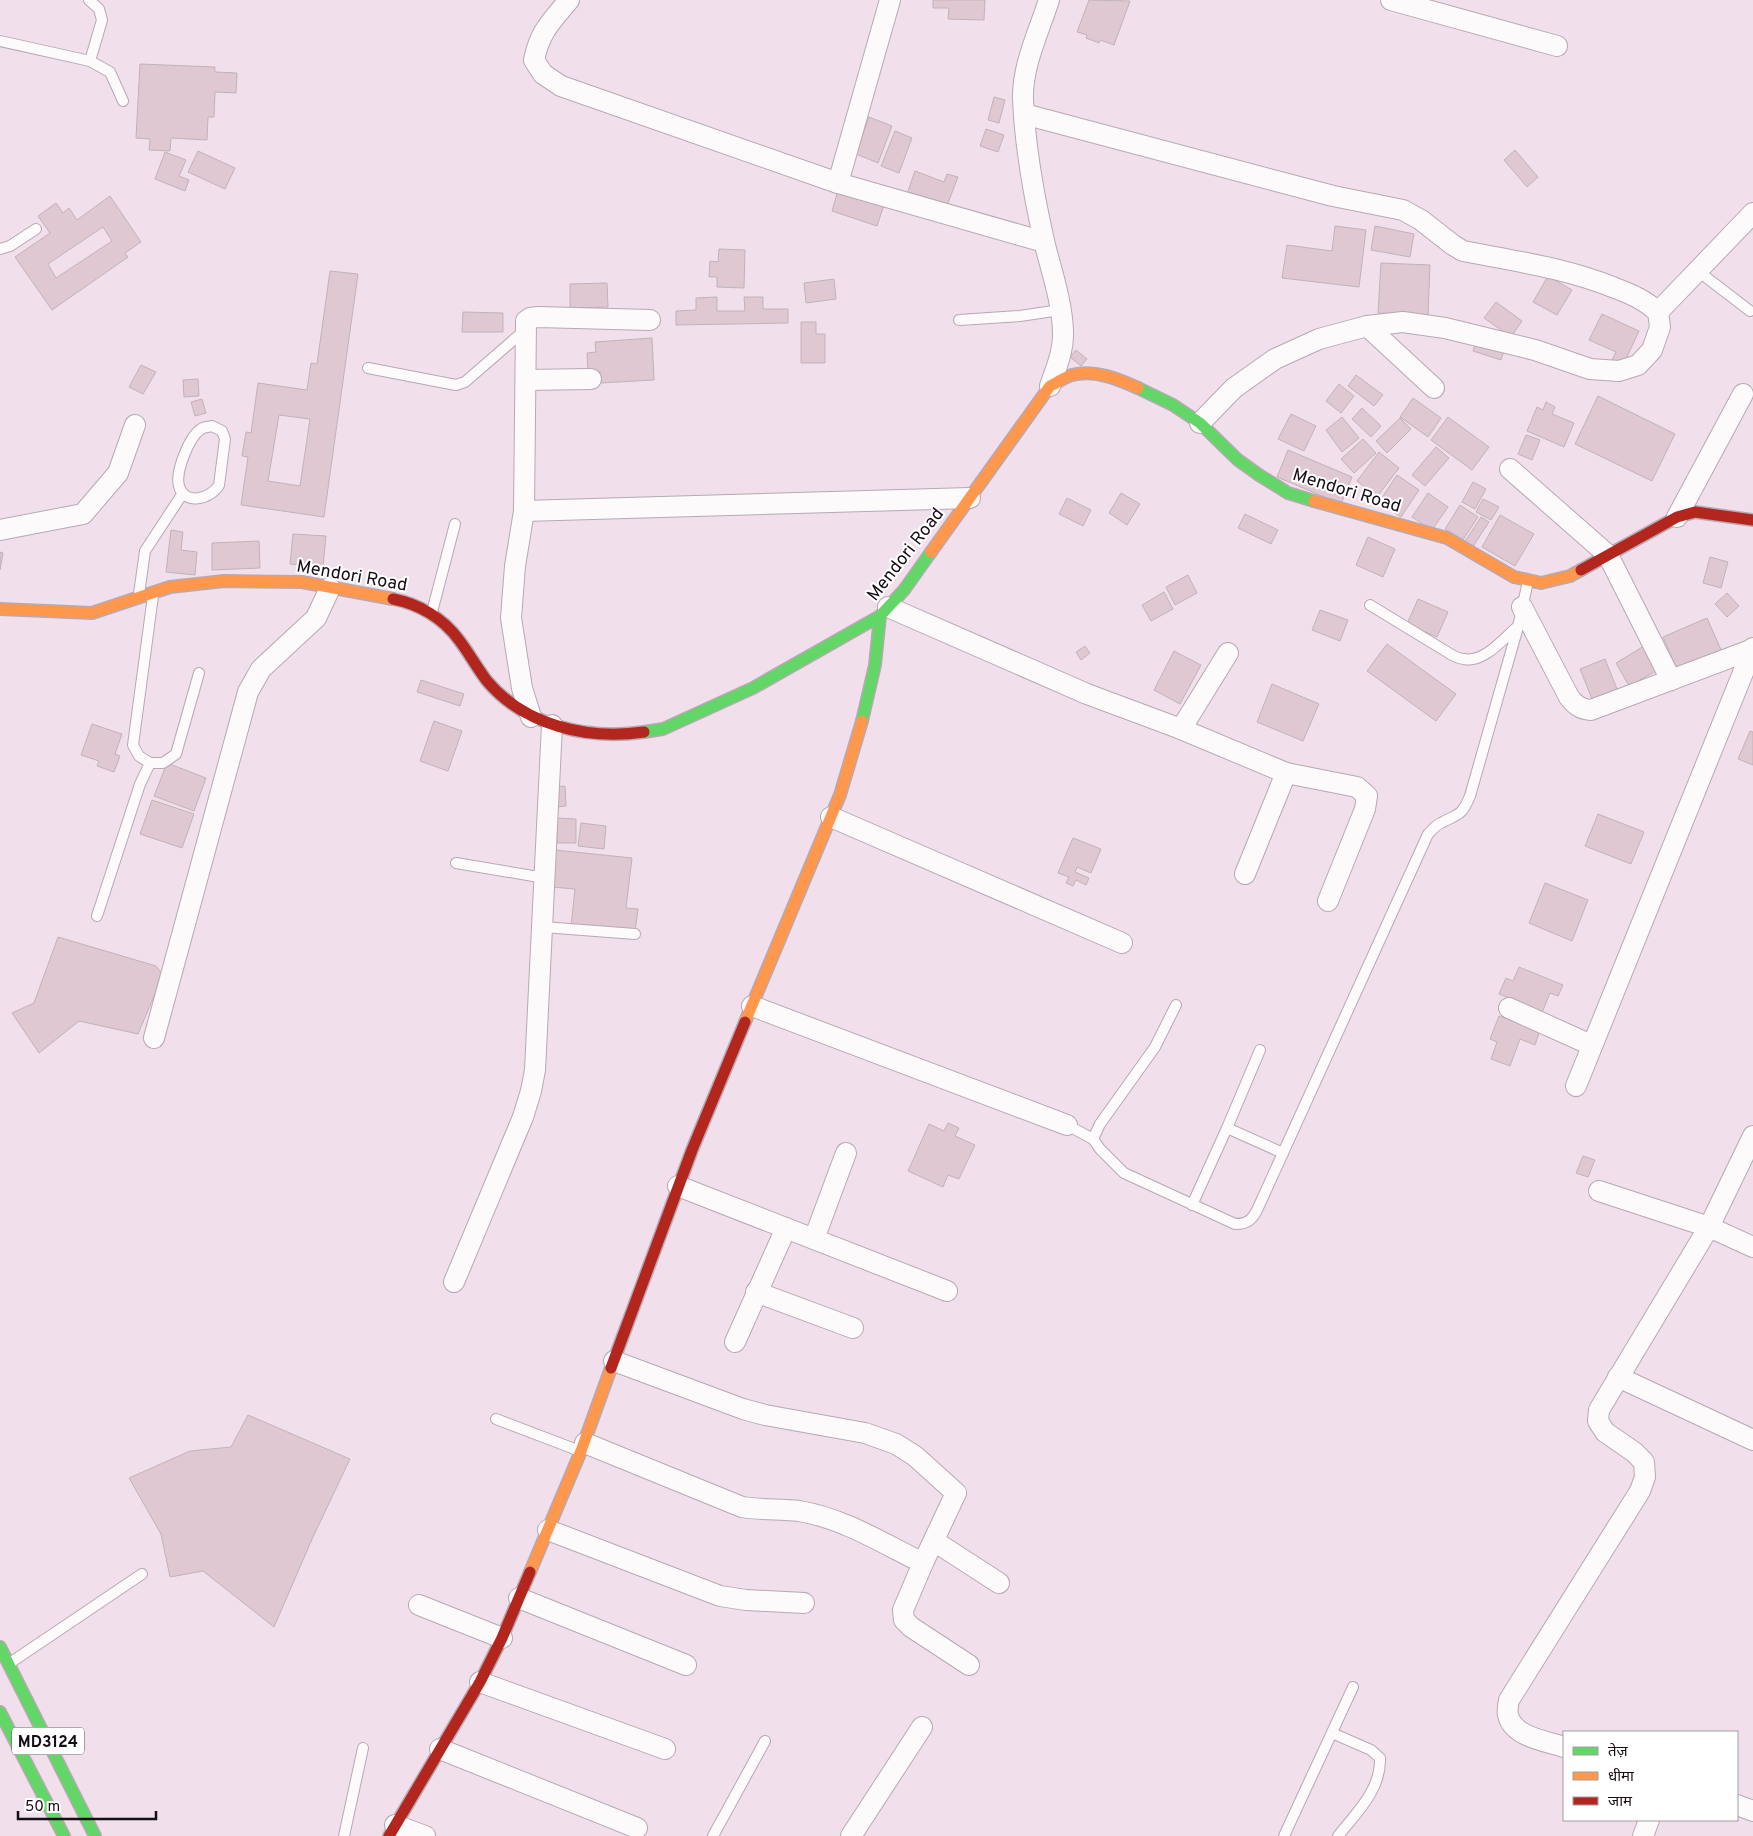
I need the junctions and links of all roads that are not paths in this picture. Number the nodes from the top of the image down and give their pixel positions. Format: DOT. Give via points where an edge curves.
graph roads {
  1 [pos="89,0"];
  2 [pos="569,0"];
  3 [pos="890,0"];
  4 [pos="1048,0"];
  5 [pos="1391,0"];
  6 [pos="0,41"];
  7 [pos="1557,46"];
  8 [pos="90,61"];
  9 [pos="123,101"];
  10 [pos="1024,114"];
  11 [pos="838,183"];
  12 [pos="1753,213"];
  13 [pos="36,229"];
  14 [pos="1044,242"];
  15 [pos="0,249"];
  16 [pos="1698,270"];
  17 [pos="1060,310"];
  18 [pos="1750,311"];
  19 [pos="1658,312"];
  20 [pos="650,320"];
  21 [pos="958,320"];
  22 [pos="1367,326"];
  23 [pos="525,330"];
  24 [pos="368,368"];
  25 [pos="591,378"];
  26 [pos="526,380"];
  27 [pos="1050,386"];
  28 [pos="1434,388"];
  29 [pos="1743,394"];
  30 [pos="1200,423"];
  31 [pos="135,425"];
  32 [pos="1510,469"];
  33 [pos="183,493"];
  34 [pos="970,498"];
  35 [pos="524,511"];
  36 [pos="1677,517"];
  37 [pos="1753,520"];
  38 [pos="455,524"];
  39 [pos="0,530"];
  40 [pos="1608,555"];
  41 [pos="1529,580"];
  42 [pos="330,588"];
  43 [pos="153,592"];
  44 [pos="138,597"];
  45 [pos="1370,605"];
  46 [pos="1522,607"];
  47 [pos="0,609"];
  48 [pos="884,611"];
  49 [pos="432,613"];
  50 [pos="1518,627"];
  51 [pos="1753,649"];
  52 [pos="1228,653"];
  53 [pos="199,673"];
  54 [pos="1671,680"];
  55 [pos="531,717"];
  56 [pos="552,725"];
  57 [pos="1181,729"];
  58 [pos="150,763"];
  59 [pos="1286,773"];
  60 [pos="831,817"];
  61 [pos="456,863"];
  62 [pos="1245,874"];
  63 [pos="545,878"];
  64 [pos="1328,900"];
  65 [pos="97,916"];
  66 [pos="543,927"];
  67 [pos="635,934"];
  68 [pos="1122,944"];
  69 [pos="1176,1005"];
  70 [pos="752,1006"];
  71 [pos="1509,1008"];
  72 [pos="154,1038"];
  73 [pos="1592,1045"];
  74 [pos="1260,1050"];
  75 [pos="1576,1086"];
  76 [pos="1067,1125"];
  77 [pos="1227,1128"];
  78 [pos="1753,1136"];
  79 [pos="1093,1139"];
  80 [pos="846,1153"];
  81 [pos="1283,1153"];
  82 [pos="678,1186"];
  83 [pos="1599,1191"];
  84 [pos="1192,1205"];
  85 [pos="1709,1227"];
  86 [pos="786,1228"];
  87 [pos="814,1239"];
  88 [pos="1753,1247"];
  89 [pos="454,1282"];
  90 [pos="947,1290"];
  91 [pos="756,1292"];
  92 [pos="853,1328"];
  93 [pos="734,1342"];
  94 [pos="614,1361"];
  95 [pos="1618,1377"];
  96 [pos="496,1419"];
  97 [pos="1753,1440"];
  98 [pos="583,1447"];
  99 [pos="548,1530"];
  100 [pos="934,1541"];
  101 [pos="923,1562"];
  102 [pos="142,1574"];
  103 [pos="999,1583"];
  104 [pos="519,1598"];
  105 [pos="804,1603"];
  106 [pos="419,1605"];
  107 [pos="502,1638"];
  108 [pos="0,1647"];
  109 [pos="9,1664"];
  110 [pos="686,1664"];
  111 [pos="969,1665"];
  112 [pos="480,1682"];
  113 [pos="1354,1688"];
  114 [pos="0,1712"];
  115 [pos="922,1727"];
  116 [pos="1332,1733"];
  117 [pos="765,1741"];
  118 [pos="1563,1747"];
  119 [pos="363,1748"];
  120 [pos="440,1749"];
  121 [pos="665,1749"];
  122 [pos="1738,1805"];
  123 [pos="1753,1811"];
  124 [pos="1649,1821"];
  125 [pos="637,1828"];
  126 [pos="392,1830"];
  127 [pos="64,1836"];
  128 [pos="95,1836"];
  129 [pos="344,1836"];
  130 [pos="425,1836"];
  131 [pos="713,1836"];
  132 [pos="851,1836"];
  133 [pos="1284,1836"];
  134 [pos="1338,1836"];
  135 [pos="1643,1836"];
  1 -- 8 [label="lane" via="100,9 102,20"];
  2 -- 11 [label="street" via="542,32 537,45 534,60 543,74 562,86"];
  3 -- 11 [label="street"];
  4 -- 10 [label="street" via="1025,78"];
  5 -- 7 [label="street"];
  6 -- 8 [label="lane"];
  8 -- 9 [label="lane" via="110,72"];
  10 -- 14 [label="street" via="1028,158"];
  10 -- 19 [label="street" via="1333,196 1402,210 1462,250 1584,276 1636,296"];
  11 -- 14 [label="street"];
  12 -- 16 [label="street"];
  13 -- 15 [label="lane"];
  14 -- 17 [label="street"];
  16 -- 18 [label="lane"];
  16 -- 19 [label="street"];
  17 -- 21 [label="lane"];
  17 -- 27 [label="street" via="1063,332 1061,356"];
  19 -- 22 [label="street" via="1660,327 1652,350 1638,365 1619,371 1590,369 1535,350 1445,328 1403,322"];
  20 -- 23 [label="street" via="538,317 526,322"];
  22 -- 28 [label="street"];
  22 -- 30 [label="street" via="1319,339 1274,359 1234,388"];
  23 -- 24 [label="lane" via="465,382 456,385"];
  23 -- 26 [label="street"];
  25 -- 26 [label="street"];
  26 -- 35 [label="street"];
  27 -- 30 [label="main road, Mendori Road" via="1072,376 1091,374 1114,378 1173,405"];
  27 -- 34 [label="main road, Mendori Road"];
  29 -- 36 [label="street"];
  30 -- 41 [label="main road, Mendori Road" via="1238,460 1288,493 1448,538 1514,577"];
  31 -- 39 [label="street" via="118,473 83,514"];
  32 -- 40 [label="street"];
  33 -- 33 [label="lane" via="179,486 179,472 187,447 202,428 212,426 226,439 219,485 210,496 198,499"];
  33 -- 44 [label="lane" via="145,551"];
  34 -- 35 [label="street"];
  34 -- 48 [label="main road, Mendori Road" via="904,590"];
  35 -- 55 [label="street" via="511,618 522,688"];
  36 -- 37 [label="main road, Mendori Road" via="1695,512"];
  36 -- 40 [label="main road, Mendori Road"];
  38 -- 49 [label="lane"];
  40 -- 41 [label="main road, Mendori Road" via="1570,576 1541,583"];
  40 -- 54 [label="street"];
  41 -- 46 [label="lane"];
  42 -- 43 [label="main road, Mendori Road" via="282,580 224,581"];
  42 -- 49 [label="main road, Mendori Road" via="400,600"];
  42 -- 72 [label="street" via="316,618 261,670 248,692"];
  43 -- 44 [label="main road, Mendori Road"];
  43 -- 58 [label="lane" via="133,745 139,756"];
  44 -- 47 [label="main road, Mendori Road" via="92,614"];
  45 -- 50 [label="lane" via="1464,660 1477,659"];
  46 -- 50 [label="lane"];
  46 -- 54 [label="street" via="1569,697 1583,709 1591,710"];
  48 -- 56 [label="main road, Mendori Road" via="754,688 663,729 610,735"];
  48 -- 57 [label="street"];
  48 -- 60 [label="main road" via="867,705"];
  49 -- 55 [label="main road, Mendori Road" via="459,639 487,681 505,699"];
  50 -- 81 [label="lane" via="1465,808 1428,834"];
  51 -- 54 [label="street"];
  51 -- 73 [label="street"];
  52 -- 57 [label="street"];
  53 -- 58 [label="lane" via="176,754 163,763"];
  55 -- 56 [label="main road, Mendori Road"];
  56 -- 63 [label="street"];
  57 -- 59 [label="street"];
  58 -- 65 [label="lane" via="140,784"];
  59 -- 62 [label="street"];
  59 -- 64 [label="street" via="1357,787 1367,796 1365,809"];
  60 -- 68 [label="street"];
  60 -- 70 [label="main road"];
  61 -- 63 [label="lane"];
  63 -- 66 [label="street"];
  66 -- 67 [label="lane"];
  66 -- 89 [label="street" via="531,1091"];
  69 -- 79 [label="lane" via="1155,1047 1100,1124"];
  70 -- 76 [label="street"];
  70 -- 82 [label="main road"];
  71 -- 73 [label="street"];
  73 -- 75 [label="street"];
  74 -- 77 [label="lane"];
  76 -- 79 [label="lane"];
  77 -- 81 [label="lane"];
  77 -- 84 [label="lane"];
  78 -- 85 [label="street"];
  79 -- 84 [label="lane" via="1124,1173"];
  80 -- 87 [label="street"];
  81 -- 84 [label="lane" via="1254,1216 1244,1224 1236,1224"];
  82 -- 86 [label="street"];
  82 -- 94 [label="main road"];
  83 -- 85 [label="street"];
  85 -- 88 [label="street"];
  85 -- 95 [label="street"];
  86 -- 87 [label="street"];
  86 -- 91 [label="street"];
  87 -- 90 [label="street"];
  91 -- 92 [label="street"];
  91 -- 93 [label="street"];
  94 -- 98 [label="main road"];
  94 -- 100 [label="street" via="742,1410 865,1433 896,1444 915,1456 956,1493"];
  95 -- 97 [label="street"];
  95 -- 118 [label="street" via="1599,1410 1598,1421 1605,1432 1644,1462 1645,1477 1640,1491 1509,1700 1507,1714 1512,1726 1524,1734"];
  96 -- 98 [label="lane"];
  98 -- 99 [label="main road"];
  98 -- 101 [label="street" via="742,1507 801,1512 838,1522"];
  99 -- 104 [label="main road"];
  99 -- 105 [label="street" via="720,1596"];
  100 -- 101 [label="street"];
  100 -- 103 [label="street"];
  101 -- 111 [label="street" via="904,1610 904,1620"];
  102 -- 109 [label="lane"];
  104 -- 107 [label="main road"];
  104 -- 110 [label="street"];
  106 -- 107 [label="street"];
  107 -- 112 [label="main road"];
  108 -- 109 [label="main road, MD3124"];
  109 -- 128 [label="main road, MD3124"];
  112 -- 120 [label="main road"];
  112 -- 121 [label="street"];
  113 -- 116 [label="lane"];
  114 -- 127 [label="main road"];
  115 -- 132 [label="street"];
  116 -- 133 [label="lane"];
  116 -- 134 [label="lane" via="1371,1750 1380,1758 1381,1770 1366,1801"];
  117 -- 131 [label="lane"];
  119 -- 129 [label="lane"];
  120 -- 125 [label="street"];
  120 -- 126 [label="main road"];
  122 -- 123 [label="street"];
  124 -- 135 [label="street"];
  126 -- 130 [label="street"];
}
